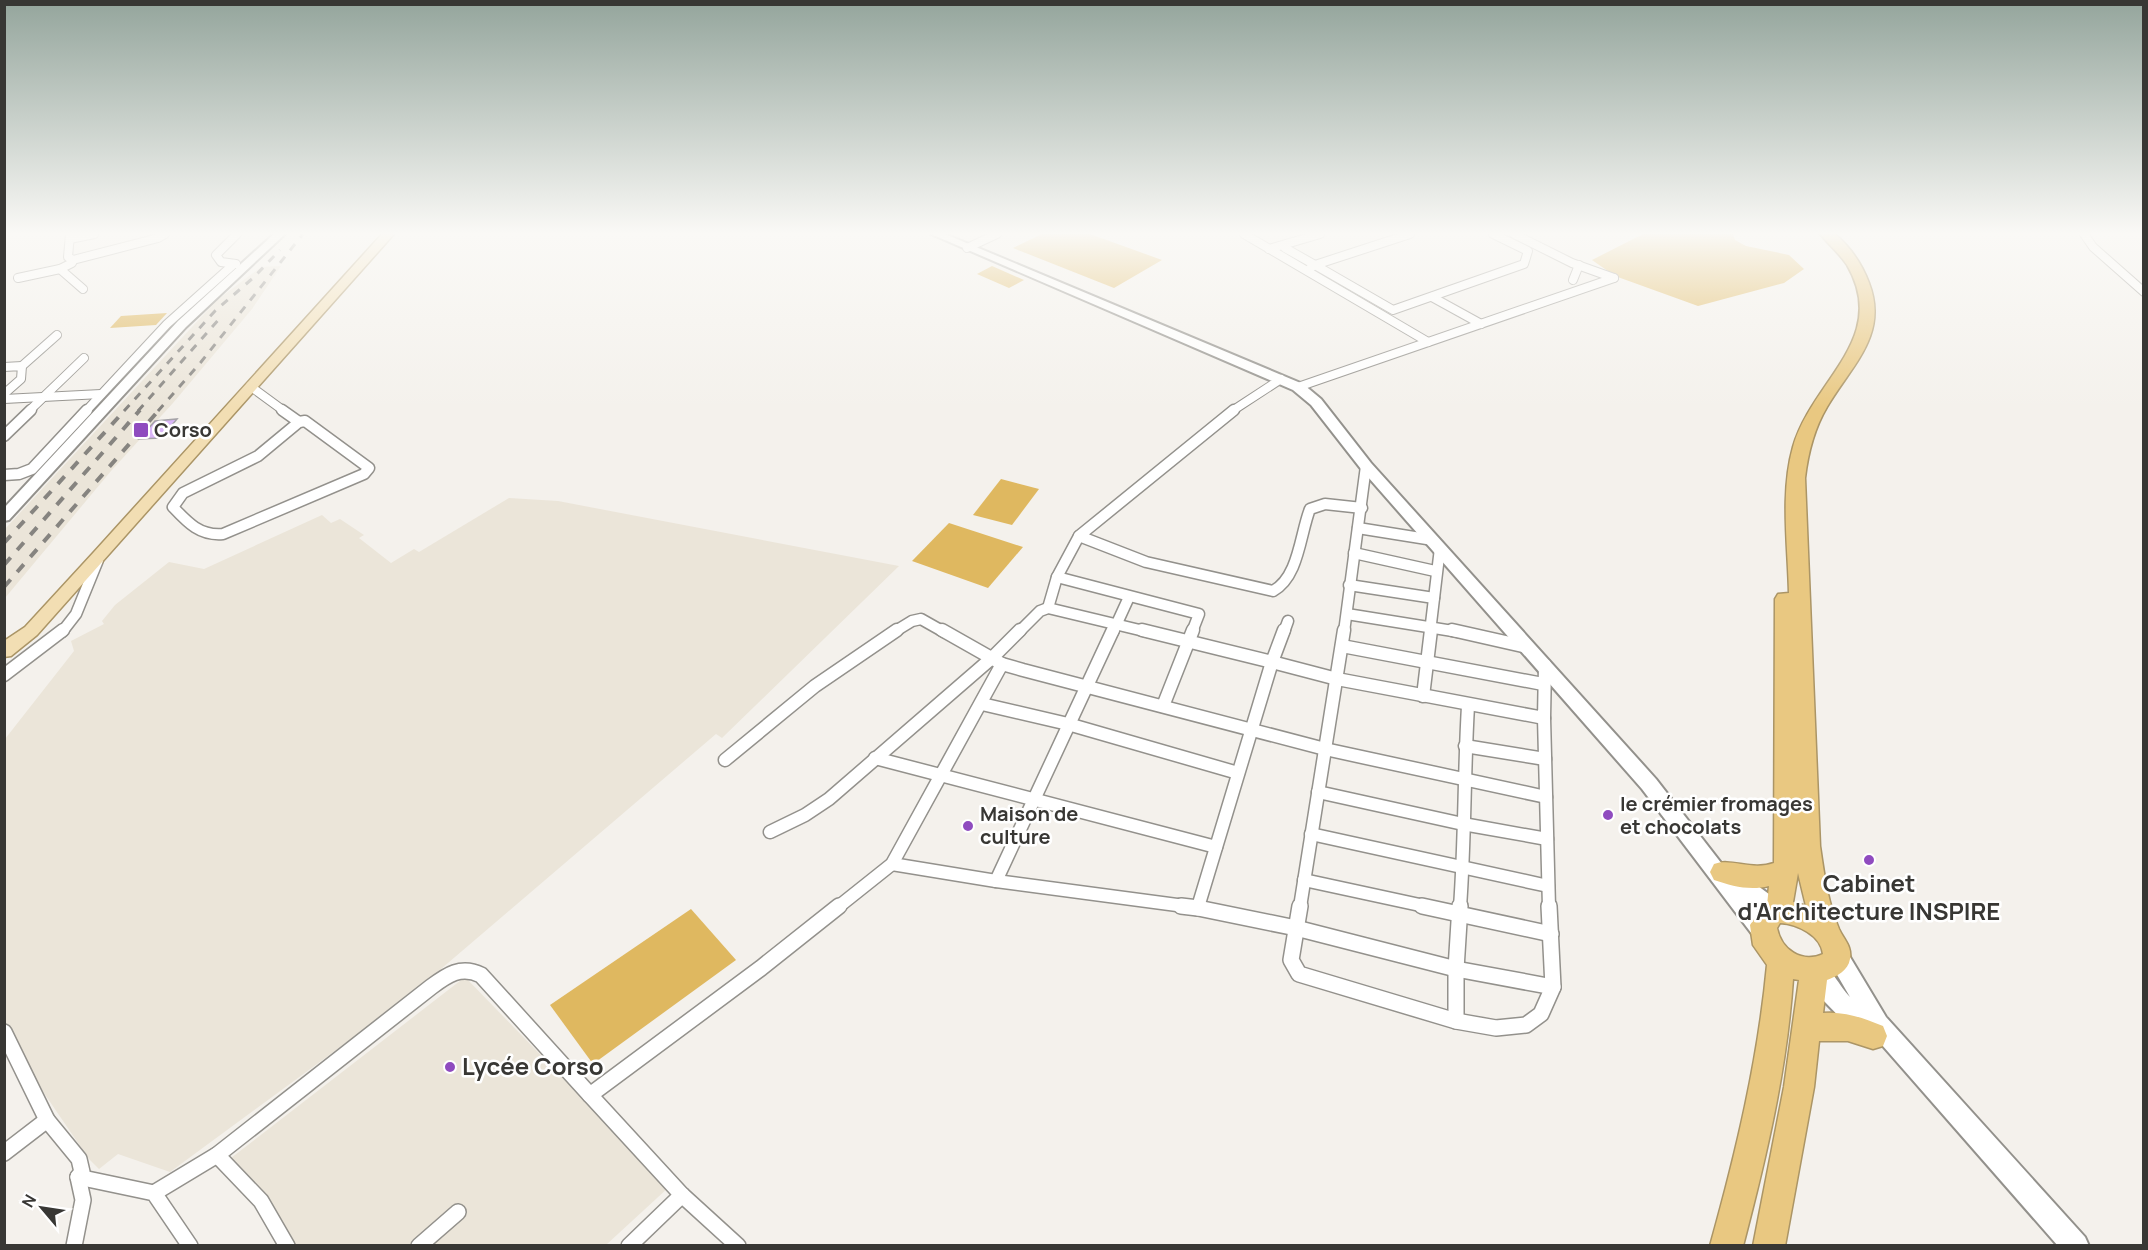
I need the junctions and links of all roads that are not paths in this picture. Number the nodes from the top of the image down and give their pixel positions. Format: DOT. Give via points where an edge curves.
graph roads {
  1 [pos="206,292"];
  2 [pos="213,292"];
  3 [pos="335,292"];
  4 [pos="1073,292"];
  5 [pos="1345,292"];
  6 [pos="1362,292"];
  7 [pos="1445,292"];
  8 [pos="1573,292"];
  9 [pos="1856,292"];
  10 [pos="1867,292"];
  11 [pos="1432,297"];
  12 [pos="1392,310"];
  13 [pos="1383,315"];
  14 [pos="1481,324"];
  15 [pos="57,335"];
  16 [pos="1428,342"];
  17 [pos="84,358"];
  18 [pos="22,366"];
  19 [pos="4,367"];
  20 [pos="1281,379"];
  21 [pos="250,386"];
  22 [pos="1298,387"];
  23 [pos="119,393"];
  24 [pos="4,394"];
  25 [pos="100,394"];
  26 [pos="46,397"];
  27 [pos="4,399"];
  28 [pos="299,423"];
  29 [pos="4,436"];
  30 [pos="1366,466"];
  31 [pos="4,475"];
  32 [pos="1362,508"];
  33 [pos="4,517"];
  34 [pos="1358,528"];
  35 [pos="1079,536"];
  36 [pos="1436,544"];
  37 [pos="1354,553"];
  38 [pos="100,556"];
  39 [pos="1436,572"];
  40 [pos="1057,577"];
  41 [pos="1349,585"];
  42 [pos="1129,597"];
  43 [pos="1434,598"];
  44 [pos="1048,608"];
  45 [pos="1347,614"];
  46 [pos="1288,621"];
  47 [pos="1115,626"];
  48 [pos="1432,626"];
  49 [pos="1187,642"];
  50 [pos="1342,646"];
  51 [pos="1527,647"];
  52 [pos="4,651"];
  53 [pos="998,661"];
  54 [pos="1272,662"];
  55 [pos="1427,663"];
  56 [pos="1545,665"];
  57 [pos="4,675"];
  58 [pos="1337,679"];
  59 [pos="1543,684"];
  60 [pos="1087,687"];
  61 [pos="1423,696"];
  62 [pos="982,704"];
  63 [pos="1163,706"];
  64 [pos="1468,706"];
  65 [pos="1544,718"];
  66 [pos="1068,724"];
  67 [pos="1253,730"];
  68 [pos="1465,746"];
  69 [pos="1325,749"];
  70 [pos="875,758"];
  71 [pos="1545,759"];
  72 [pos="725,760"];
  73 [pos="1238,773"];
  74 [pos="941,776"];
  75 [pos="1463,781"];
  76 [pos="1318,792"];
  77 [pos="1546,797"];
  78 [pos="1034,798"];
  79 [pos="1463,824"];
  80 [pos="770,832"];
  81 [pos="1311,834"];
  82 [pos="1547,839"];
  83 [pos="1216,848"];
  84 [pos="892,864"];
  85 [pos="1463,866"];
  86 [pos="1718,868"];
  87 [pos="1787,869"];
  88 [pos="1304,880"];
  89 [pos="996,881"];
  90 [pos="1548,886"];
  91 [pos="1198,908"];
  92 [pos="1460,914"];
  93 [pos="1773,919"];
  94 [pos="1296,928"];
  95 [pos="1551,934"];
  96 [pos="1824,958"];
  97 [pos="1781,960"];
  98 [pos="1456,969"];
  99 [pos="1553,987"];
  100 [pos="1456,1020"];
  101 [pos="4,1032"];
  102 [pos="1806,1032"];
  103 [pos="1873,1036"];
  104 [pos="1902,1052"];
  105 [pos="590,1095"];
  106 [pos="47,1120"];
  107 [pos="4,1153"];
  108 [pos="217,1155"];
  109 [pos="78,1178"];
  110 [pos="154,1193"];
  111 [pos="682,1195"];
  112 [pos="458,1212"];
  113 [pos="74,1245"];
  114 [pos="190,1245"];
  115 [pos="287,1245"];
  116 [pos="419,1245"];
  117 [pos="629,1245"];
  118 [pos="738,1245"];
  119 [pos="1726,1245"];
  120 [pos="1769,1245"];
  121 [pos="2076,1245"];
  1 -- 25 [label="street" via="167,324"];
  2 -- 23 [label="main road"];
  3 -- 21 [label="main road"];
  4 -- 20 [label="main road"];
  5 -- 13 [label="street"];
  6 -- 12 [label="street"];
  7 -- 11 [label="street"];
  8 -- 14 [label="street"];
  9 -- 87 [label="highway" via="1858,308 1851,336 1799,417 1784,471"];
  10 -- 96 [label="highway" via="1870,319 1863,339 1812,420 1796,478 1807,846"];
  11 -- 12 [label="street"];
  11 -- 14 [label="street"];
  12 -- 13 [label="street"];
  13 -- 16 [label="street"];
  14 -- 16 [label="street"];
  15 -- 18 [label="street"];
  16 -- 22 [label="street"];
  17 -- 26 [label="street"];
  18 -- 19 [label="street"];
  18 -- 24 [label="street" via="21,379"];
  20 -- 22 [label="main road"];
  20 -- 35 [label="street" via="1240,405"];
  21 -- 28 [label="street"];
  21 -- 38 [label="main road"];
  22 -- 30 [label="main road" via="1316,402"];
  23 -- 25 [label="street"];
  23 -- 33 [label="main road"];
  25 -- 26 [label="street"];
  25 -- 31 [label="street" via="32,469"];
  26 -- 27 [label="street"];
  26 -- 29 [label="street"];
  28 -- 28 [label="street" via="312,424 369,468 364,474 222,535 204,534 173,507 183,493 258,456"];
  30 -- 32 [label="street"];
  30 -- 36 [label="main road"];
  32 -- 34 [label="street"];
  32 -- 35 [label="street" via="1325,504 1311,509 1287,580 1273,591 1146,562"];
  34 -- 36 [label="street"];
  34 -- 37 [label="street"];
  35 -- 40 [label="street"];
  36 -- 39 [label="street"];
  36 -- 51 [label="main road"];
  37 -- 39 [label="street"];
  37 -- 41 [label="street"];
  38 -- 52 [label="main road" via="31,631"];
  38 -- 57 [label="street" via="76,614 60,634"];
  39 -- 43 [label="street"];
  40 -- 42 [label="street"];
  40 -- 44 [label="street"];
  41 -- 43 [label="street"];
  41 -- 45 [label="street"];
  42 -- 47 [label="street"];
  42 -- 49 [label="street" via="1199,614"];
  43 -- 48 [label="street"];
  44 -- 47 [label="street"];
  44 -- 53 [label="street" via="1032,617"];
  45 -- 48 [label="street"];
  45 -- 50 [label="street"];
  46 -- 54 [label="street"];
  47 -- 49 [label="street"];
  47 -- 60 [label="street"];
  48 -- 51 [label="street"];
  48 -- 55 [label="street"];
  49 -- 54 [label="street"];
  49 -- 63 [label="street"];
  50 -- 55 [label="street"];
  50 -- 58 [label="street"];
  51 -- 56 [label="main road"];
  53 -- 60 [label="street"];
  53 -- 62 [label="street"];
  53 -- 70 [label="street"];
  53 -- 72 [label="street" via="930,622 916,619 770,720"];
  54 -- 58 [label="street"];
  54 -- 67 [label="street"];
  55 -- 59 [label="street"];
  55 -- 61 [label="street"];
  56 -- 59 [label="street"];
  56 -- 86 [label="main road"];
  58 -- 61 [label="street"];
  58 -- 69 [label="street"];
  59 -- 65 [label="street"];
  60 -- 63 [label="street"];
  60 -- 66 [label="street"];
  61 -- 64 [label="street"];
  62 -- 66 [label="street"];
  62 -- 74 [label="street"];
  63 -- 67 [label="street"];
  64 -- 65 [label="street"];
  64 -- 68 [label="street"];
  65 -- 71 [label="street"];
  66 -- 73 [label="street"];
  66 -- 78 [label="street"];
  67 -- 69 [label="street"];
  67 -- 73 [label="street"];
  68 -- 71 [label="street"];
  68 -- 75 [label="street"];
  69 -- 75 [label="street"];
  69 -- 76 [label="street"];
  70 -- 74 [label="street"];
  70 -- 80 [label="street" via="818,808"];
  71 -- 77 [label="street"];
  73 -- 83 [label="street"];
  74 -- 78 [label="street"];
  74 -- 84 [label="street"];
  75 -- 77 [label="street"];
  75 -- 79 [label="street"];
  76 -- 79 [label="street"];
  76 -- 81 [label="street"];
  77 -- 82 [label="street"];
  78 -- 83 [label="street"];
  78 -- 89 [label="street"];
  79 -- 82 [label="street"];
  79 -- 85 [label="street"];
  81 -- 85 [label="street"];
  81 -- 88 [label="street"];
  82 -- 90 [label="street"];
  83 -- 91 [label="street"];
  84 -- 89 [label="street"];
  84 -- 105 [label="street" via="761,968"];
  85 -- 90 [label="street"];
  85 -- 92 [label="street"];
  86 -- 87 [label="highway" via="1756,879"];
  86 -- 93 [label="main road"];
  87 -- 93 [label="highway"];
  88 -- 92 [label="street"];
  88 -- 94 [label="street"];
  89 -- 91 [label="street"];
  90 -- 95 [label="street"];
  91 -- 94 [label="street"];
  92 -- 95 [label="street"];
  92 -- 98 [label="street"];
  93 -- 96 [label="highway" via="1792,912 1808,918"];
  93 -- 97 [label="highway" via="1768,946"];
  94 -- 98 [label="street"];
  94 -- 100 [label="street" via="1291,960 1299,974"];
  95 -- 99 [label="street"];
  96 -- 97 [label="highway" via="1798,968"];
  96 -- 102 [label="highway"];
  96 -- 103 [label="main road" via="1831,993"];
  96 -- 104 [label="main road"];
  97 -- 119 [label="highway" via="1768,1072"];
  98 -- 99 [label="street"];
  98 -- 100 [label="street"];
  99 -- 100 [label="street" via="1540,1014 1526,1025 1496,1028"];
  101 -- 106 [label="street"];
  102 -- 103 [label="highway" via="1822,1026 1841,1026"];
  102 -- 120 [label="highway"];
  103 -- 104 [label="main road" via="1888,1048"];
  104 -- 121 [label="main road"];
  105 -- 108 [label="street" via="481,975 456,970"];
  105 -- 111 [label="street"];
  106 -- 107 [label="street"];
  106 -- 109 [label="street" via="79,1159 82,1172"];
  108 -- 110 [label="street"];
  108 -- 115 [label="street" via="261,1201"];
  109 -- 110 [label="street"];
  109 -- 113 [label="street" via="83,1200"];
  110 -- 114 [label="street"];
  111 -- 117 [label="street"];
  111 -- 118 [label="street"];
  112 -- 116 [label="street"];
}
